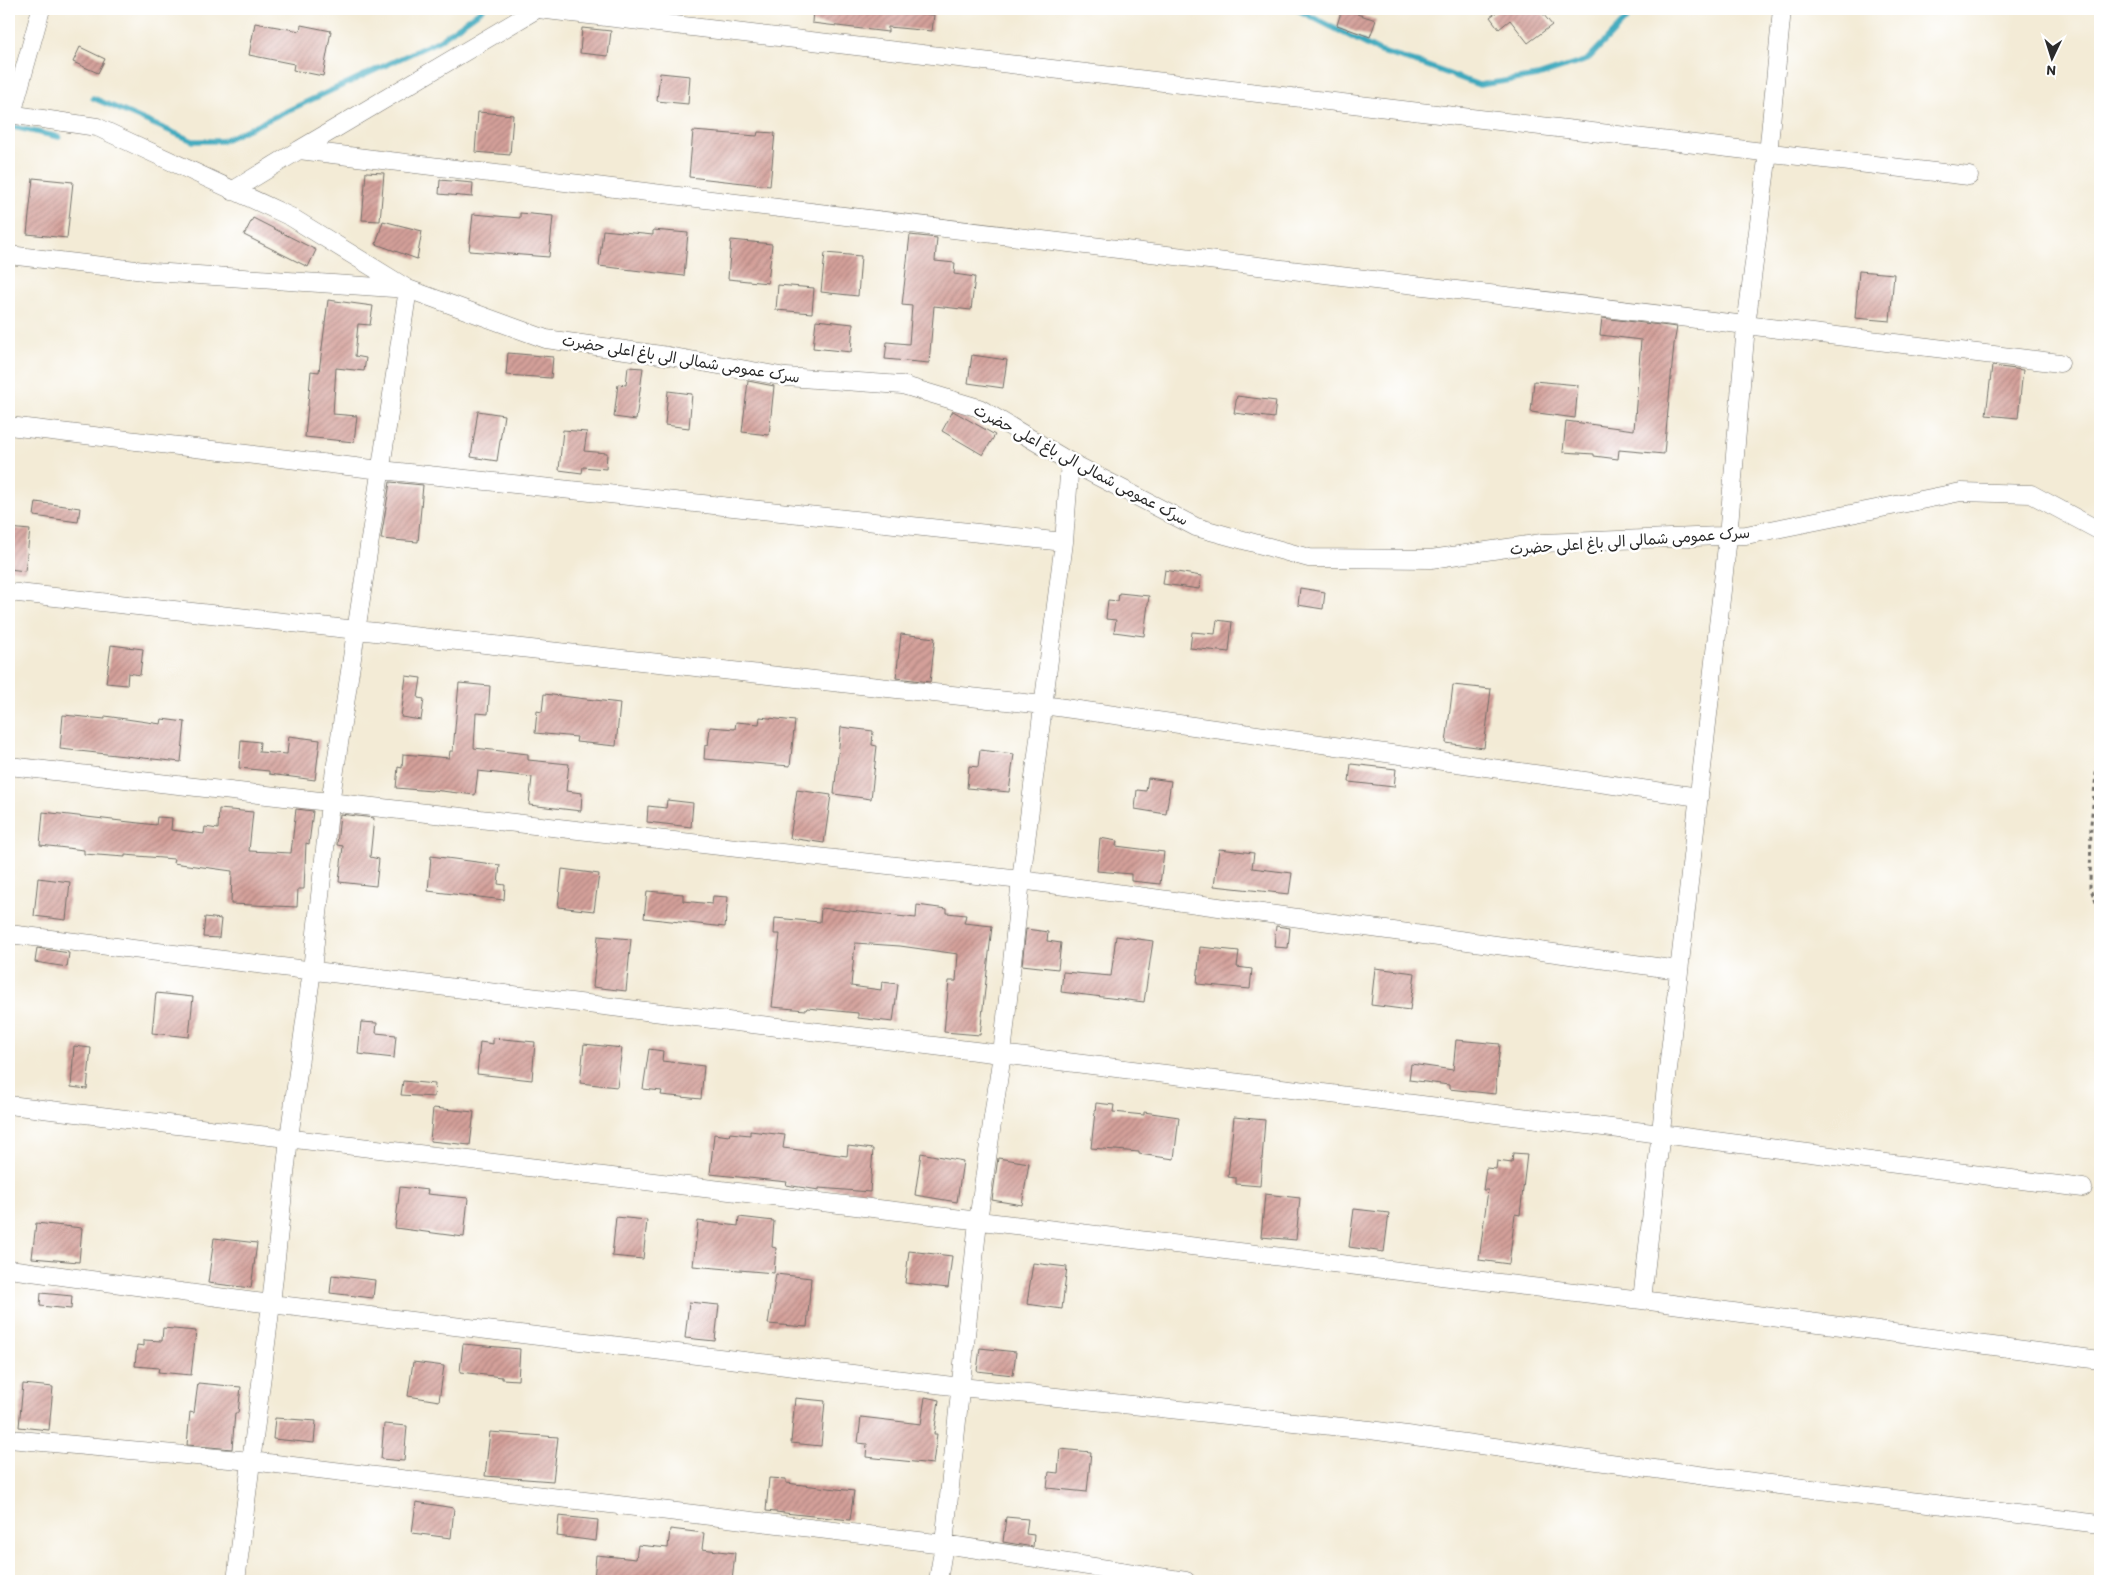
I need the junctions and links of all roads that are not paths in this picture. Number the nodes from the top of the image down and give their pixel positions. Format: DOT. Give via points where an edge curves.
graph roads {
  1 [pos="41,9"];
  2 [pos="537,9"];
  3 [pos="1782,9"];
  4 [pos="10,114"];
  5 [pos="299,150"];
  6 [pos="1768,152"];
  7 [pos="1969,176"];
  8 [pos="232,190"];
  9 [pos="9,255"];
  10 [pos="408,289"];
  11 [pos="1746,326"];
  12 [pos="2060,363"];
  13 [pos="9,426"];
  14 [pos="1070,462"];
  15 [pos="381,470"];
  16 [pos="2100,532"];
  17 [pos="1728,537"];
  18 [pos="1064,542"];
  19 [pos="9,592"];
  20 [pos="355,630"];
  21 [pos="1043,704"];
  22 [pos="9,766"];
  23 [pos="1698,797"];
  24 [pos="330,802"];
  25 [pos="1021,880"];
  26 [pos="9,934"];
  27 [pos="312,970"];
  28 [pos="1679,970"];
  29 [pos="1002,1054"];
  30 [pos="9,1105"];
  31 [pos="1661,1134"];
  32 [pos="289,1138"];
  33 [pos="2083,1188"];
  34 [pos="978,1221"];
  35 [pos="9,1269"];
  36 [pos="1642,1300"];
  37 [pos="271,1304"];
  38 [pos="2100,1360"];
  39 [pos="961,1387"];
  40 [pos="9,1439"];
  41 [pos="251,1460"];
  42 [pos="2100,1524"];
  43 [pos="944,1544"];
  44 [pos="236,1581"];
  45 [pos="938,1581"];
  46 [pos="1186,1581"];
  1 -- 4 [label="street"];
  2 -- 5 [label="street"];
  2 -- 6 [label="street"];
  3 -- 6 [label="street"];
  4 -- 8 [label="street, سرک عمومی شمالی الی باغ اعلی حضرت" via="97,127"];
  5 -- 8 [label="street"];
  5 -- 11 [label="street"];
  6 -- 7 [label="street"];
  6 -- 11 [label="street"];
  8 -- 10 [label="street, سرک عمومی شمالی الی باغ اعلی حضرت" via="291,217"];
  9 -- 10 [label="street" via="153,272"];
  10 -- 14 [label="street, سرک عمومی شمالی الی باغ اعلی حضرت" via="546,339 786,377 902,385 979,408"];
  10 -- 15 [label="street"];
  11 -- 12 [label="street"];
  11 -- 17 [label="street"];
  13 -- 15 [label="street"];
  14 -- 17 [label="street, سرک عمومی شمالی الی باغ اعلی حضرت" via="1196,527 1309,558 1431,559 1542,543"];
  14 -- 18 [label="street"];
  15 -- 18 [label="street"];
  15 -- 20 [label="street"];
  16 -- 17 [label="street, سرک عمومی شمالی الی باغ اعلی حضرت" via="2030,494 1961,492"];
  17 -- 23 [label="street"];
  18 -- 21 [label="street"];
  19 -- 20 [label="street"];
  20 -- 21 [label="street"];
  20 -- 24 [label="street"];
  21 -- 23 [label="street"];
  21 -- 25 [label="street"];
  22 -- 24 [label="street"];
  23 -- 28 [label="street"];
  24 -- 25 [label="street"];
  24 -- 27 [label="street"];
  25 -- 28 [label="street"];
  25 -- 29 [label="street"];
  26 -- 27 [label="street"];
  27 -- 29 [label="street"];
  27 -- 32 [label="street"];
  28 -- 31 [label="street"];
  29 -- 31 [label="street"];
  29 -- 34 [label="street"];
  30 -- 32 [label="street"];
  31 -- 33 [label="street"];
  31 -- 36 [label="street"];
  32 -- 34 [label="street"];
  32 -- 37 [label="street"];
  34 -- 36 [label="street"];
  34 -- 39 [label="street"];
  35 -- 37 [label="street"];
  36 -- 38 [label="street"];
  37 -- 39 [label="street"];
  37 -- 41 [label="street"];
  39 -- 42 [label="street" via="1370,1430 1713,1477"];
  39 -- 43 [label="street"];
  40 -- 41 [label="street"];
  41 -- 43 [label="street"];
  41 -- 44 [label="street"];
  43 -- 45 [label="street"];
  43 -- 46 [label="street"];
}
